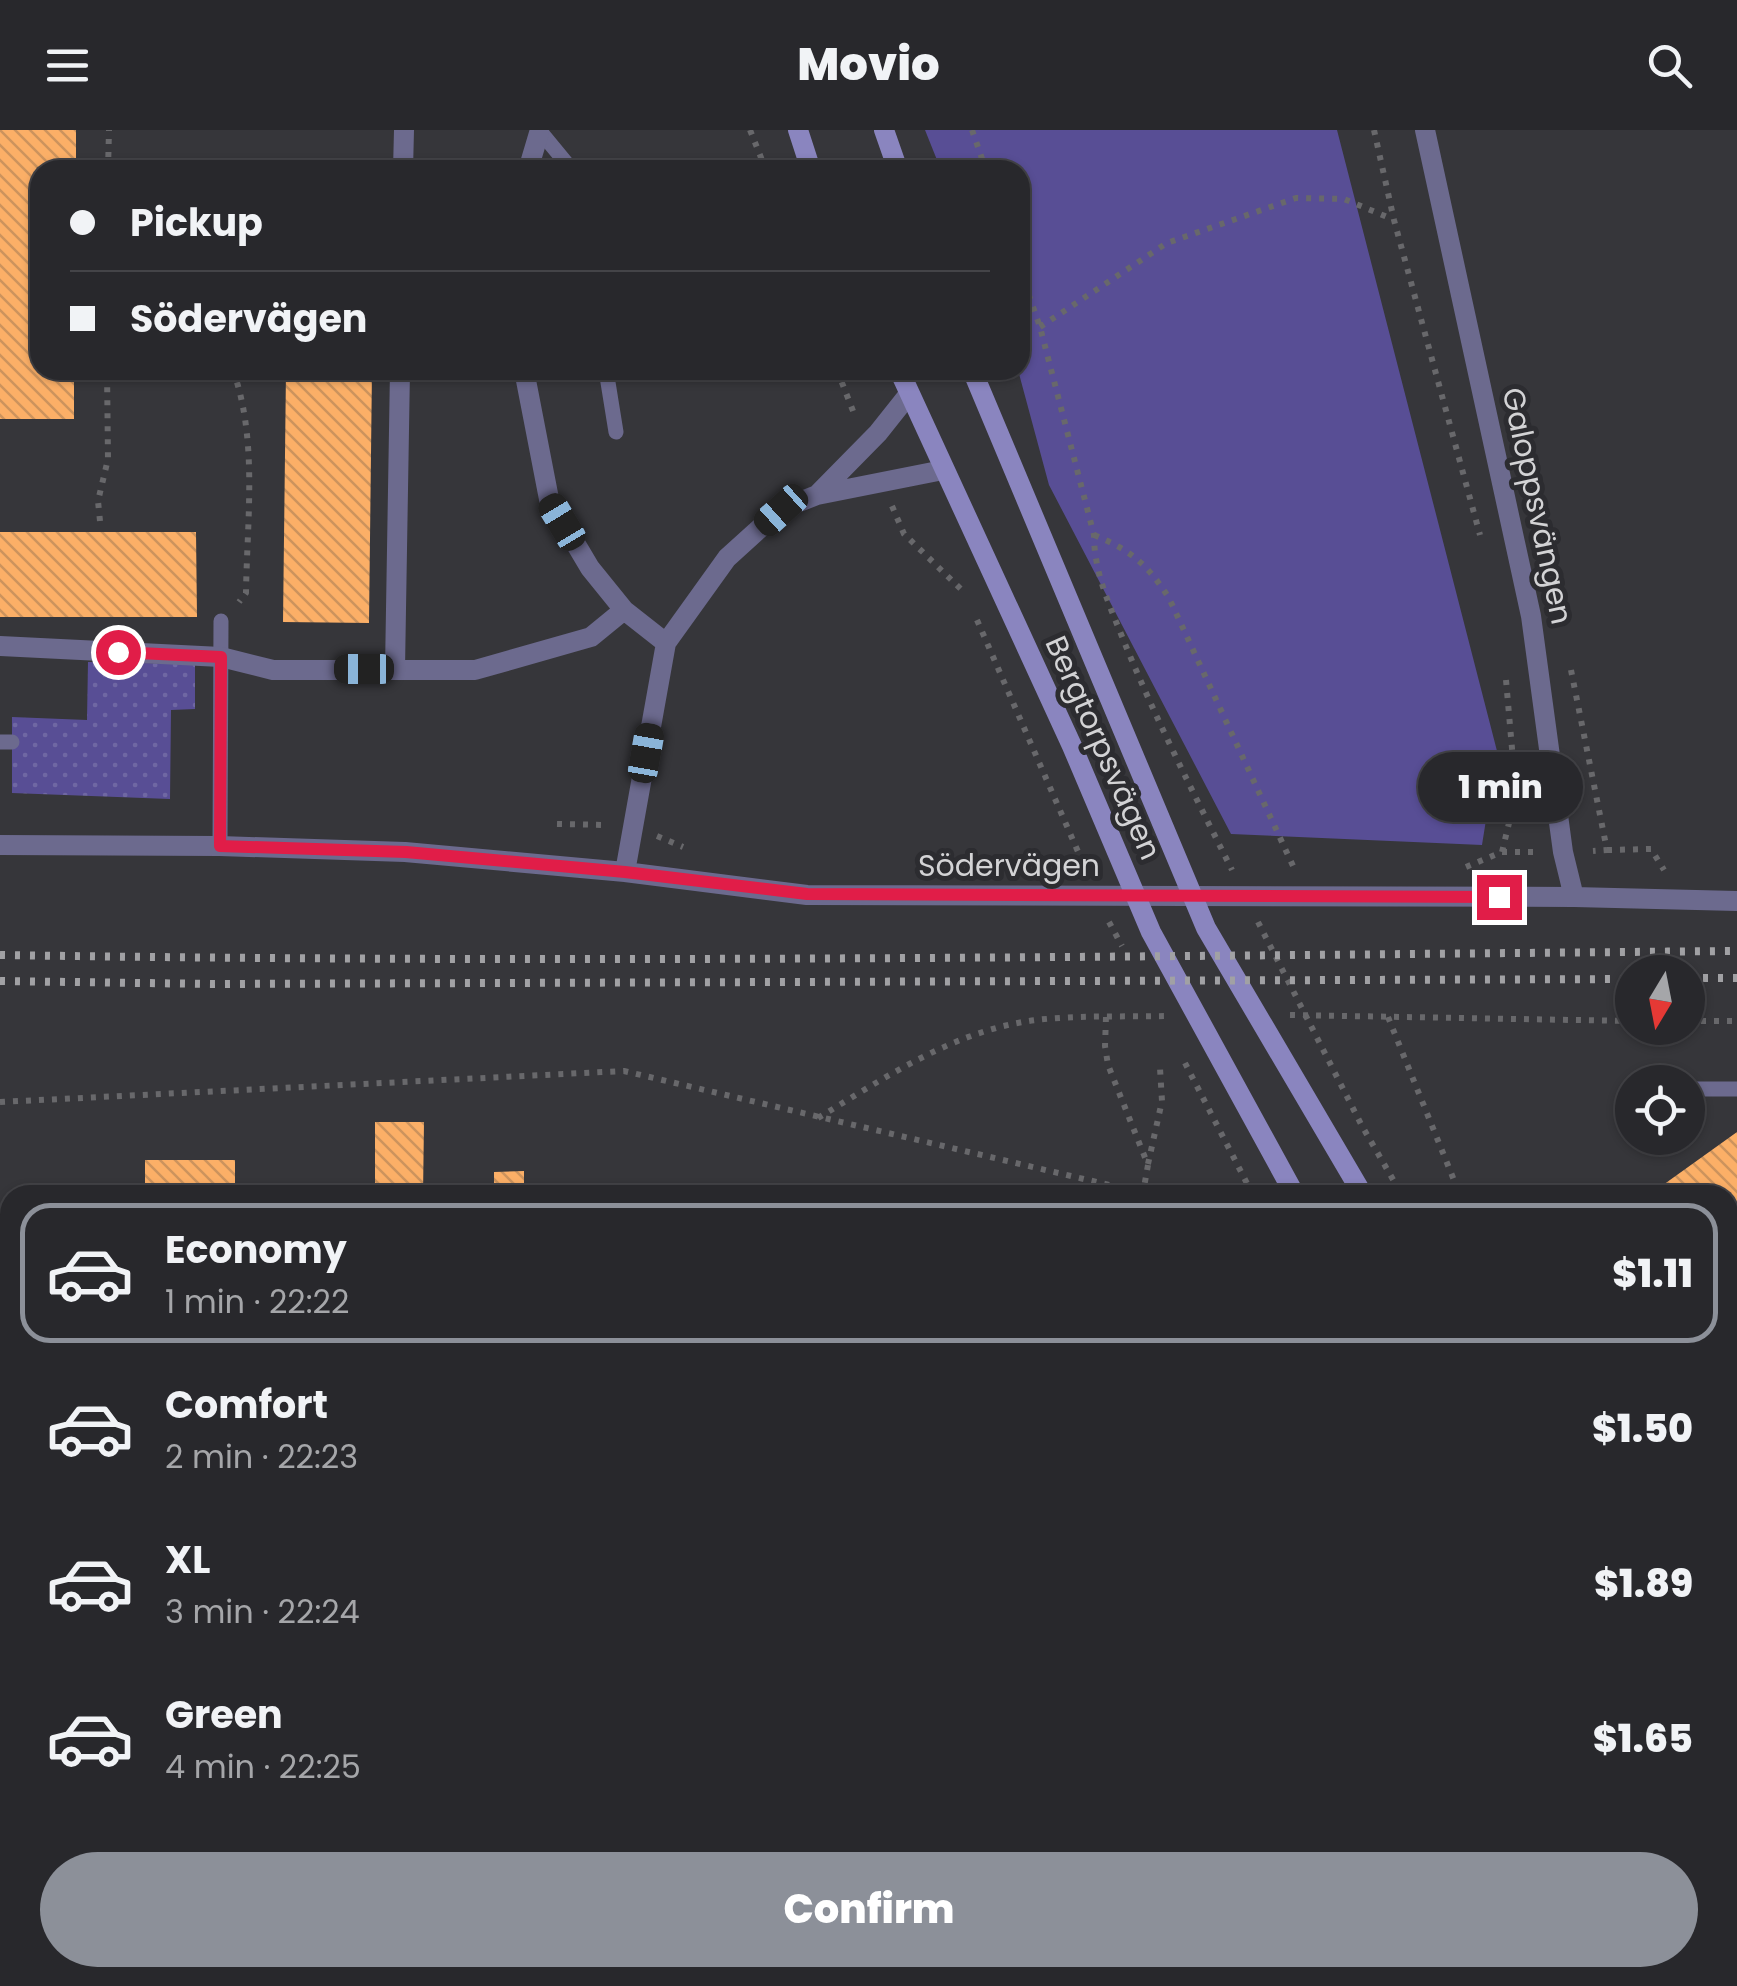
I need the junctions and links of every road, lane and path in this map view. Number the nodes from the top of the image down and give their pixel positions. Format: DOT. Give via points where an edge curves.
graph roads {
  1 [pos="109,130"];
  2 [pos="404,130"];
  3 [pos="750,130"];
  4 [pos="798,130"];
  5 [pos="884,130"];
  6 [pos="972,130"];
  7 [pos="1374,130"];
  8 [pos="1425,130"];
  9 [pos="539,132"];
  10 [pos="108,160"];
  11 [pos="404,160"];
  12 [pos="531,160"];
  13 [pos="563,160"];
  14 [pos="762,160"];
  15 [pos="808,160"];
  16 [pos="894,160"];
  17 [pos="982,160"];
  18 [pos="1394,220"];
  19 [pos="1030,298"];
  20 [pos="1040,326"];
  21 [pos="107,380"];
  22 [pos="236,380"];
  23 [pos="400,380"];
  24 [pos="525,380"];
  25 [pos="608,380"];
  26 [pos="841,380"];
  27 [pos="904,380"];
  28 [pos="976,380"];
  29 [pos="910,394"];
  30 [pos="616,432"];
  31 [pos="867,444"];
  32 [pos="943,470"];
  33 [pos="882,481"];
  34 [pos="816,495"];
  35 [pos="100,521"];
  36 [pos="1094,535"];
  37 [pos="1480,538"];
  38 [pos="624,610"];
  39 [pos="221,621"];
  40 [pos="666,643"];
  41 [pos="0,646"];
  42 [pos="221,657"];
  43 [pos="1506,667"];
  44 [pos="394,669"];
  45 [pos="0,845"];
  46 [pos="220,846"];
  47 [pos="1607,850"];
  48 [pos="1465,868"];
  49 [pos="625,872"];
  50 [pos="1299,878"];
  51 [pos="1240,886"];
  52 [pos="1094,888"];
  53 [pos="1574,896"];
  54 [pos="1684,901"];
  55 [pos="1737,901"];
  56 [pos="1101,905"];
  57 [pos="1258,920"];
  58 [pos="1128,958"];
  59 [pos="1157,1010"];
  60 [pos="1340,1015"];
  61 [pos="1388,1017"];
  62 [pos="1615,1021"];
  63 [pos="1705,1021"];
  64 [pos="1737,1021"];
  65 [pos="1166,1028"];
  66 [pos="1185,1062"];
  67 [pos="1160,1068"];
  68 [pos="1705,1089"];
  69 [pos="1737,1089"];
  70 [pos="0,1102"];
  71 [pos="817,1119"];
  72 [pos="1148,1165"];
  73 [pos="1108,1185"];
  74 [pos="1144,1185"];
  75 [pos="1248,1185"];
  76 [pos="1290,1185"];
  77 [pos="1357,1185"];
  78 [pos="1396,1185"];
  79 [pos="1456,1185"];
  1 -- 10 [label="path"];
  2 -- 11 [label="street"];
  3 -- 14 [label="path"];
  4 -- 15 [label="main road"];
  5 -- 16 [label="main road"];
  6 -- 17 [label="path"];
  7 -- 18 [label="path"];
  8 -- 53 [label="street, Galoppsvängen" via="1531,616"];
  9 -- 12 [label="street"];
  9 -- 13 [label="lane"];
  18 -- 20 [label="path" via="1344,199 1296,198 1167,243"];
  18 -- 37 [label="path"];
  19 -- 20 [label="path"];
  20 -- 36 [label="path"];
  21 -- 35 [label="path"];
  22 -- 39 [label="path" via="245,404 249,473 246,593"];
  23 -- 44 [label="street"];
  24 -- 38 [label="street" via="548,499"];
  25 -- 30 [label="lane"];
  26 -- 31 [label="path"];
  27 -- 29 [label="main road, Bergtorpsvägen"];
  28 -- 77 [label="main road, Bergtorpsvägen" via="1206,928"];
  29 -- 31 [label="street"];
  29 -- 32 [label="main road, Bergtorpsvägen"];
  31 -- 34 [label="street"];
  32 -- 33 [label="street"];
  32 -- 76 [label="main road, Bergtorpsvägen" via="1151,932"];
  33 -- 34 [label="street"];
  33 -- 52 [label="path" via="904,534 964,589"];
  34 -- 40 [label="street" via="781,510 727,558"];
  36 -- 50 [label="path" via="1149,567 1169,598"];
  36 -- 51 [label="path" via="1104,590 1152,711"];
  38 -- 40 [label="street"];
  38 -- 44 [label="street" via="591,637 475,670"];
  39 -- 42 [label="lane"];
  40 -- 49 [label="street"];
  41 -- 42 [label="street"];
  42 -- 44 [label="street" via="274,670"];
  42 -- 46 [label="lane"];
  43 -- 48 [label="path" via="1516,794 1502,852"];
  45 -- 46 [label="street, Södervägen"];
  46 -- 49 [label="street, Södervägen" via="406,852"];
  47 -- 54 [label="path" via="1651,849"];
  49 -- 53 [label="street, Södervägen" via="807,894"];
  53 -- 54 [label="street, Södervägen"];
  54 -- 55 [label="street, Södervägen"];
  56 -- 58 [label="path"];
  57 -- 78 [label="path"];
  59 -- 65 [label="path"];
  60 -- 61 [label="path"];
  61 -- 62 [label="path"];
  61 -- 79 [label="path"];
  63 -- 64 [label="path"];
  66 -- 75 [label="path"];
  67 -- 72 [label="path" via="1162,1101"];
  68 -- 69 [label="lane"];
  70 -- 71 [label="path" via="624,1071"];
  71 -- 72 [label="path" via="916,1059 985,1032 1034,1020 1106,1017 1108,1065"];
  71 -- 73 [label="path"];
  72 -- 74 [label="path"];
}
